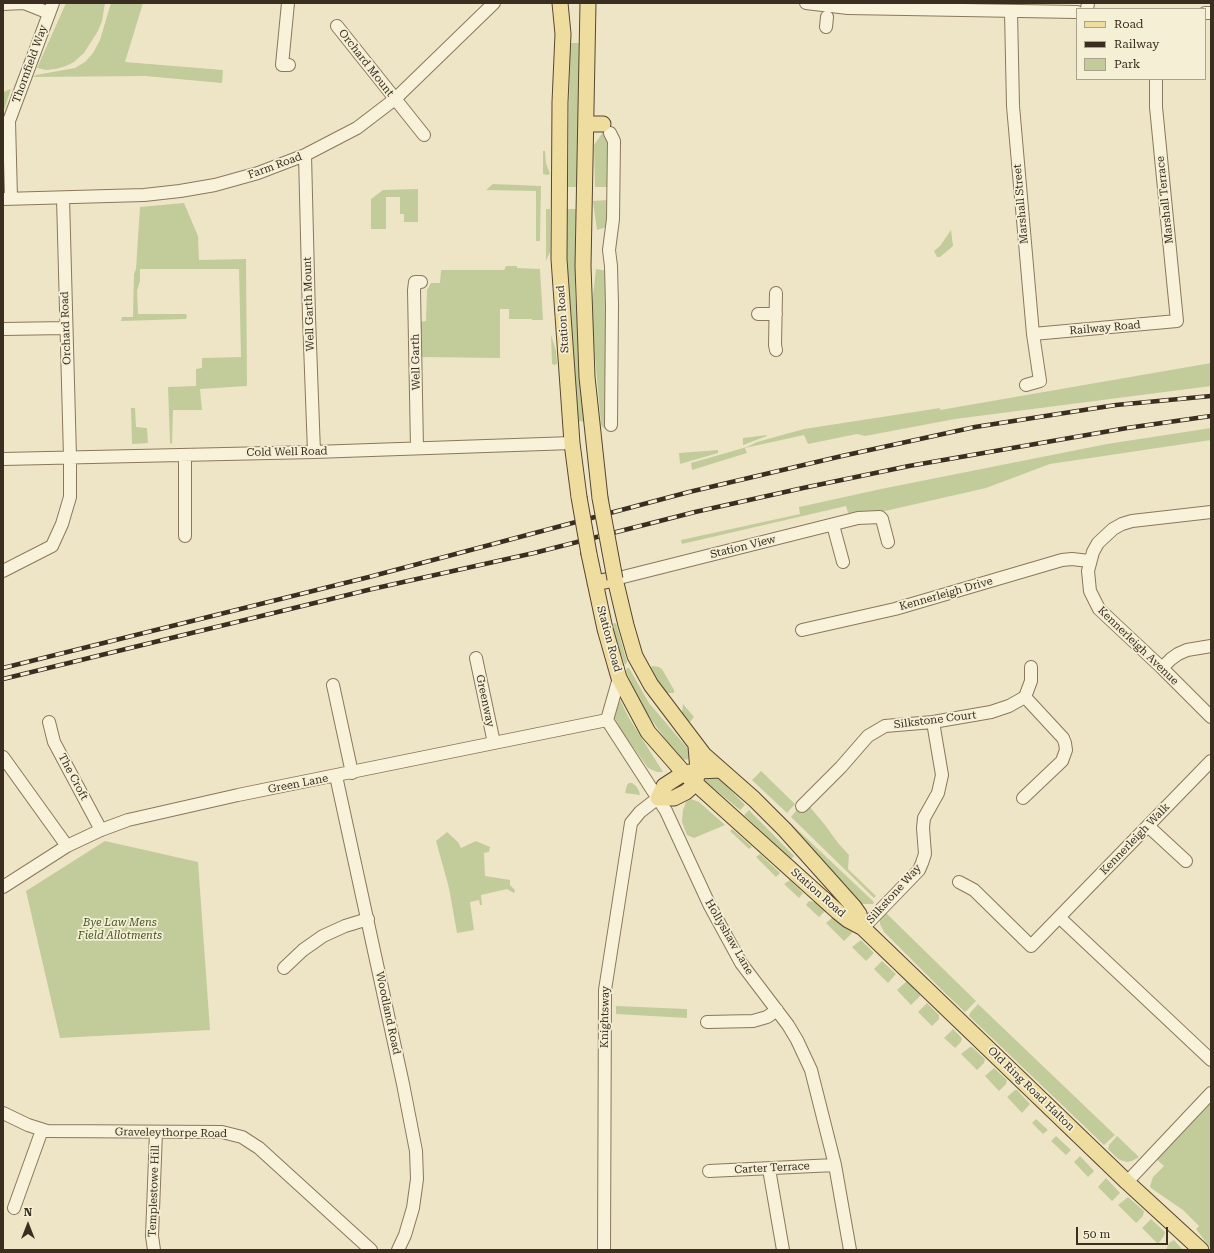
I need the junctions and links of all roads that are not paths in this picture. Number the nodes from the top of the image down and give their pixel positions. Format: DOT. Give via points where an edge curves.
graph roads {
  1 [pos="288,3"];
  2 [pos="494,3"];
  3 [pos="560,3"];
  4 [pos="588,3"];
  5 [pos="806,3"];
  6 [pos="3,4"];
  7 [pos="960,6"];
  8 [pos="51,8"];
  9 [pos="1011,11"];
  10 [pos="1076,12"];
  11 [pos="337,26"];
  12 [pos="289,65"];
  13 [pos="1156,80"];
  14 [pos="395,99"];
  15 [pos="586,124"];
  16 [pos="607,129"];
  17 [pos="424,135"];
  18 [pos="305,155"];
  19 [pos="62,198"];
  20 [pos="7,199"];
  21 [pos="420,282"];
  22 [pos="776,293"];
  23 [pos="758,314"];
  24 [pos="776,314"];
  25 [pos="1177,321"];
  26 [pos="66,328"];
  27 [pos="3,330"];
  28 [pos="1033,334"];
  29 [pos="776,350"];
  30 [pos="1026,385"];
  31 [pos="611,425"];
  32 [pos="572,443"];
  33 [pos="594,443"];
  34 [pos="417,448"];
  35 [pos="314,452"];
  36 [pos="185,455"];
  37 [pos="70,457"];
  38 [pos="3,459"];
  39 [pos="1211,512"];
  40 [pos="833,525"];
  41 [pos="185,536"];
  42 [pos="888,542"];
  43 [pos="1089,561"];
  44 [pos="843,562"];
  45 [pos="3,571"];
  46 [pos="615,579"];
  47 [pos="595,583"];
  48 [pos="802,630"];
  49 [pos="1211,646"];
  50 [pos="476,658"];
  51 [pos="1031,667"];
  52 [pos="1162,668"];
  53 [pos="619,678"];
  54 [pos="333,685"];
  55 [pos="1025,697"];
  56 [pos="1211,717"];
  57 [pos="607,720"];
  58 [pos="49,722"];
  59 [pos="933,722"];
  60 [pos="494,743"];
  61 [pos="696,746"];
  62 [pos="3,757"];
  63 [pos="1211,761"];
  64 [pos="720,770"];
  65 [pos="352,772"];
  66 [pos="336,776"];
  67 [pos="692,776"];
  68 [pos="658,798"];
  69 [pos="1023,798"];
  70 [pos="802,806"];
  71 [pos="1148,826"];
  72 [pos="101,830"];
  73 [pos="67,846"];
  74 [pos="1186,861"];
  75 [pos="959,882"];
  76 [pos="3,887"];
  77 [pos="1059,917"];
  78 [pos="368,919"];
  79 [pos="863,928"];
  80 [pos="284,968"];
  81 [pos="777,1010"];
  82 [pos="707,1022"];
  83 [pos="1211,1060"];
  84 [pos="1211,1093"];
  85 [pos="3,1113"];
  86 [pos="42,1130"];
  87 [pos="156,1132"];
  88 [pos="835,1165"];
  89 [pos="769,1169"];
  90 [pos="708,1171"];
  91 [pos="1127,1182"];
  92 [pos="14,1208"];
  93 [pos="154,1250"];
  94 [pos="371,1250"];
  95 [pos="398,1250"];
  96 [pos="604,1250"];
  97 [pos="783,1250"];
  98 [pos="850,1250"];
  99 [pos="1201,1250"];
  1 -- 12 [label="street" via="282,65"];
  2 -- 14 [label="street, Farm Road"];
  3 -- 32 [label="main road, Station Road" via="563,34 559,259"];
  4 -- 15 [label="main road, Station Road"];
  5 -- 7 [label="street" via="848,8"];
  6 -- 8 [label="street" via="24,3"];
  7 -- 9 [label="street"];
  8 -- 20 [label="street, Thornfield Way" via="10,121"];
  9 -- 10 [label="street"];
  9 -- 28 [label="street, Marshall Street" via="1013,106"];
  11 -- 14 [label="street, Orchard Mount"];
  13 -- 25 [label="street, Marshall Terrace" via="1156,107"];
  14 -- 17 [label="street, Orchard Mount"];
  14 -- 18 [label="street, Farm Road" via="357,128"];
  15 -- 16 [label="main road"];
  15 -- 33 [label="main road, Station Road" via="583,266 587,377"];
  16 -- 31 [label="street" via="614,141 613,219 609,250 612,305"];
  18 -- 19 [label="street, Farm Road" via="258,173 216,185 144,195"];
  18 -- 35 [label="street, Well Garth Mount"];
  19 -- 20 [label="street, Farm Road"];
  19 -- 26 [label="street, Orchard Road"];
  21 -- 34 [label="street, Well Garth" via="416,282 414,290"];
  22 -- 24 [label="street"];
  23 -- 24 [label="street"];
  24 -- 29 [label="street"];
  25 -- 28 [label="street, Railway Road"];
  26 -- 27 [label="street"];
  26 -- 37 [label="street, Orchard Road"];
  28 -- 30 [label="street, Marshall Street" via="1040,381"];
  32 -- 33 [label="main road"];
  32 -- 34 [label="street, Cold Well Road"];
  32 -- 47 [label="main road, Station Road, bridge"];
  33 -- 46 [label="main road, Station Road, bridge" via="600,498"];
  34 -- 35 [label="street, Cold Well Road"];
  35 -- 36 [label="street, Cold Well Road"];
  36 -- 37 [label="street, Cold Well Road"];
  36 -- 41 [label="street"];
  37 -- 38 [label="street, Cold Well Road"];
  37 -- 45 [label="street, Orchard Road" via="70,497 52,546"];
  39 -- 43 [label="street, Kennerleigh Avenue" via="1122,524 1098,543"];
  40 -- 42 [label="street, Station View" via="858,518 880,517"];
  40 -- 44 [label="street"];
  40 -- 46 [label="street, Station View"];
  43 -- 48 [label="street, Kennerleigh Drive" via="1062,560 895,609"];
  43 -- 52 [label="street, Kennerleigh Avenue" via="1088,581 1099,610"];
  46 -- 47 [label="main road"];
  46 -- 61 [label="main road, Station Road" via="635,656 651,685"];
  47 -- 53 [label="main road, Station Road"];
  49 -- 52 [label="street" via="1183,652"];
  50 -- 60 [label="street, Greenway"];
  51 -- 55 [label="street" via="1031,681"];
  52 -- 56 [label="street, Kennerleigh Avenue"];
  53 -- 57 [label="street"];
  53 -- 67 [label="main road, Station Road" via="648,732"];
  54 -- 65 [label="street"];
  55 -- 59 [label="street, Silkstone Court" via="996,711"];
  55 -- 69 [label="street" via="1063,738 1066,750 1062,761"];
  57 -- 60 [label="street, Green Lane"];
  57 -- 68 [label="street, Hollyshaw Lane"];
  58 -- 72 [label="street, The Croft" via="54,742"];
  59 -- 70 [label="street, Silkstone Court" via="884,726 868,736"];
  59 -- 79 [label="street, Silkstone Way" via="942,775 938,793 924,818 925,854 922,863 919,870"];
  60 -- 65 [label="street, Green Lane"];
  61 -- 64 [label="main road, Station Road"];
  61 -- 67 [label="main road"];
  62 -- 73 [label="street"];
  63 -- 71 [label="street, Kennerleigh Walk"];
  64 -- 67 [label="main road"];
  64 -- 79 [label="main road, Station Road" via="754,799 815,863 859,914"];
  65 -- 66 [label="street, Green Lane"];
  66 -- 72 [label="street, Green Lane" via="128,820"];
  66 -- 78 [label="street, Woodland Road"];
  67 -- 68 [label="main road" via="664,786"];
  67 -- 79 [label="main road, Station Road" via="838,912"];
  68 -- 81 [label="street, Hollyshaw Lane" via="672,822 710,906 741,963"];
  68 -- 96 [label="street, Knightsway" via="631,823 605,990"];
  71 -- 74 [label="street"];
  71 -- 77 [label="street, Kennerleigh Walk"];
  72 -- 73 [label="street, Green Lane"];
  73 -- 76 [label="street, Green Lane"];
  75 -- 77 [label="street, Kennerleigh Walk" via="978,894 1031,946"];
  77 -- 83 [label="street"];
  78 -- 80 [label="street" via="323,936"];
  78 -- 95 [label="street, Woodland Road" via="416,1151 417,1179 413,1208"];
  79 -- 91 [label="main road, Old Ring Road Halton"];
  81 -- 82 [label="street" via="767,1017 754,1021"];
  81 -- 88 [label="street, Hollyshaw Lane" via="797,1040 812,1070"];
  84 -- 91 [label="street"];
  85 -- 86 [label="street, Graveleythorpe Road"];
  86 -- 87 [label="street, Graveleythorpe Road"];
  86 -- 92 [label="street"];
  87 -- 93 [label="street, Templestowe Hill" via="152,1236"];
  87 -- 94 [label="street, Graveleythorpe Road" via="222,1132 246,1140 259,1148"];
  88 -- 89 [label="street, Carter Terrace"];
  88 -- 98 [label="street, Hollyshaw Lane"];
  89 -- 90 [label="street, Carter Terrace"];
  89 -- 97 [label="street"];
  91 -- 99 [label="main road, Old Ring Road Halton"];
}
